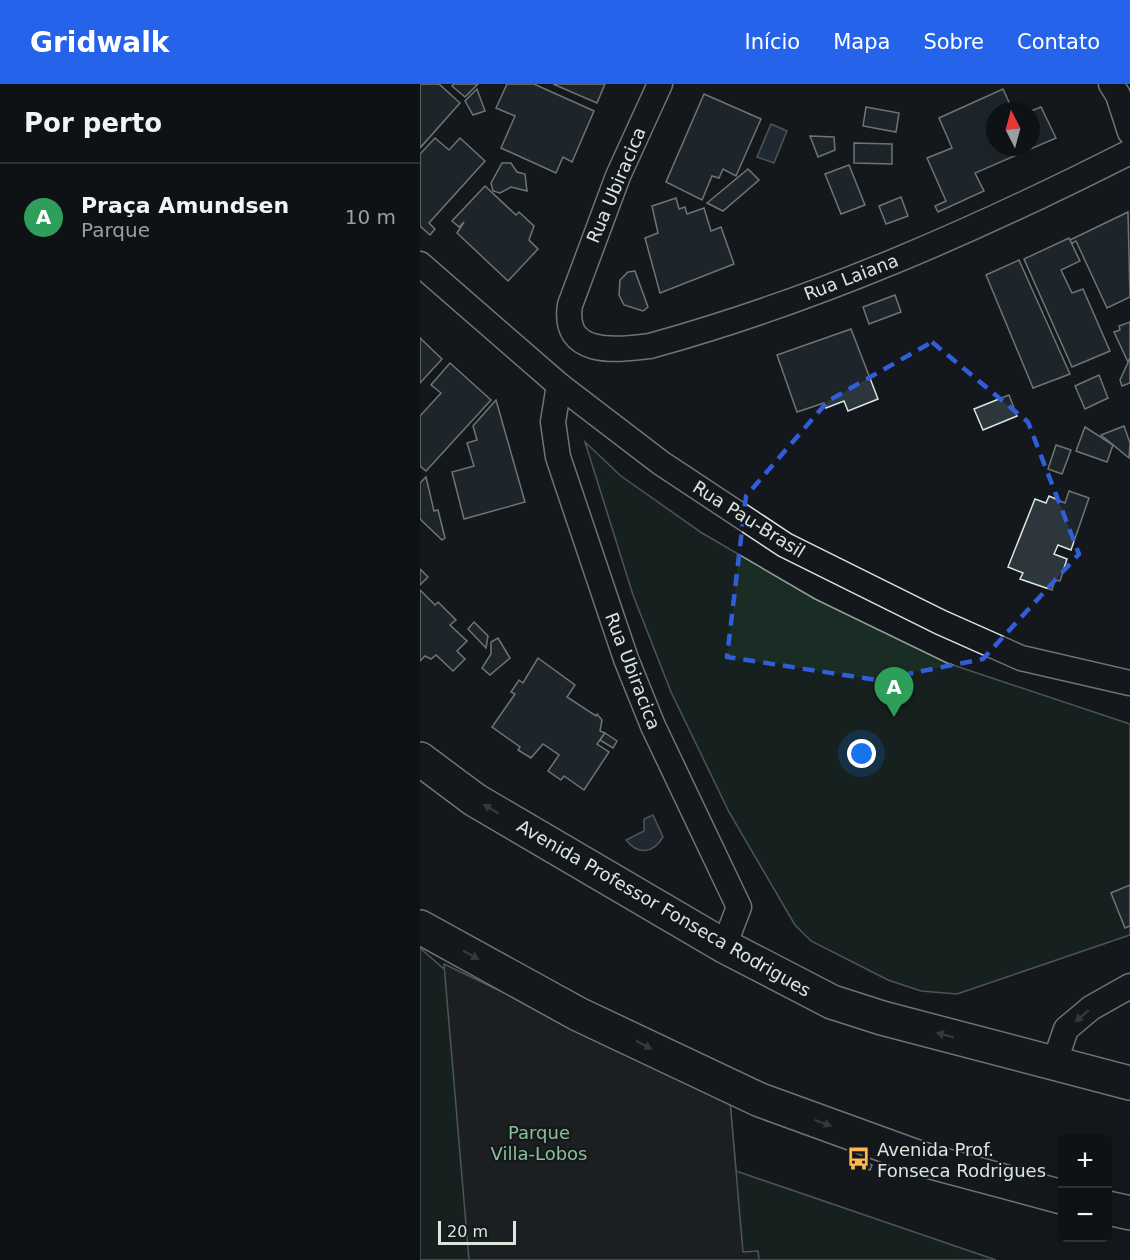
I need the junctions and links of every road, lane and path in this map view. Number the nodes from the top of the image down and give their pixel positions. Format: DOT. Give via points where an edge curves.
graph roads {
  1 [pos="660,84"];
  2 [pos="1111,84"];
  3 [pos="1130,132"];
  4 [pos="1130,152"];
  5 [pos="420,264"];
  6 [pos="568,323"];
  7 [pos="559,385"];
  8 [pos="1130,683"];
  9 [pos="420,759"];
  10 [pos="420,927"];
  11 [pos="724,946"];
  12 [pos="1130,986"];
  13 [pos="1054,1064"];
  14 [pos="1130,1083"];
  15 [pos="1058,1196"];
  16 [pos="1112,1209"];
  17 [pos="1130,1213"];
  1 -- 6 [label="street, Rua Ubiracica" via="618,176 572,294"];
  2 -- 3 [label="street"];
  4 -- 6 [label="street, Rua Laiana" via="1028,203 865,274 673,340 614,351 585,344"];
  5 -- 7 [label="street, Rua Pau-Brasil"];
  7 -- 8 [label="street, Rua Pau-Brasil" via="661,463 785,545 1021,658"];
  7 -- 11 [label="street, Rua Ubiracica" via="553,422 558,457 623,648 653,726 739,907"];
  11 -- 9 [label="highway, Avenida Professor Fonseca Rodrigues, one-way" via="475,800"];
  10 -- 15 [label="highway, one-way" via="578,1014 760,1100 928,1161"];
  13 -- 11 [label="highway, Avenida Professor Fonseca Rodrigues, one-way" via="832,1002"];
  12 -- 13 [label="street, one-way" via="1091,1008 1066,1029"];
  13 -- 14 [label="highway, Avenida Professor Fonseca Rodrigues"];
  16 -- 17 [label="highway"];
}
